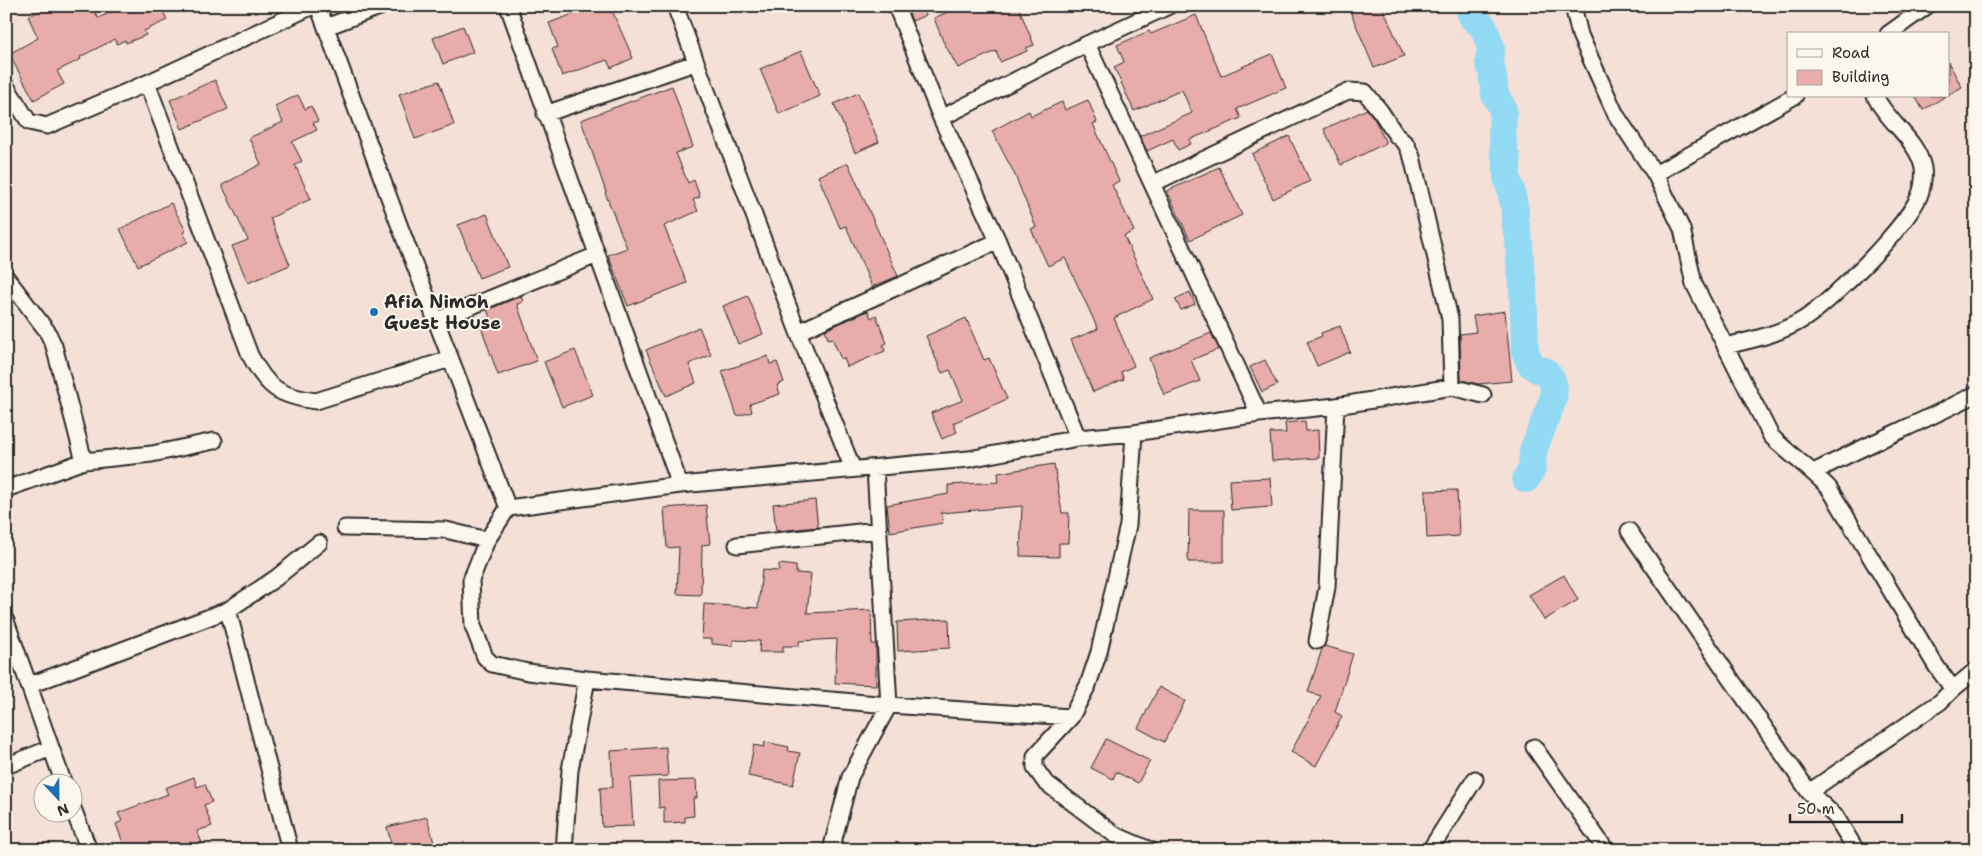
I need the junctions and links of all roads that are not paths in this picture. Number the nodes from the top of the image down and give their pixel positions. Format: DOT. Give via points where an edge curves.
graph roads {
  1 [pos="313,6"];
  2 [pos="318,6"];
  3 [pos="382,6"];
  4 [pos="508,6"];
  5 [pos="675,6"];
  6 [pos="896,6"];
  7 [pos="1169,6"];
  8 [pos="1573,6"];
  9 [pos="1927,6"];
  10 [pos="326,27"];
  11 [pos="1891,32"];
  12 [pos="1087,44"];
  13 [pos="695,63"];
  14 [pos="147,83"];
  15 [pos="6,86"];
  16 [pos="1790,98"];
  17 [pos="1876,98"];
  18 [pos="546,114"];
  19 [pos="941,118"];
  20 [pos="1655,174"];
  21 [pos="1152,184"];
  22 [pos="998,241"];
  23 [pos="597,255"];
  24 [pos="6,277"];
  25 [pos="436,321"];
  26 [pos="798,332"];
  27 [pos="1725,346"];
  28 [pos="450,358"];
  29 [pos="1452,388"];
  30 [pos="1976,394"];
  31 [pos="1483,395"];
  32 [pos="1336,406"];
  33 [pos="1259,414"];
  34 [pos="1134,433"];
  35 [pos="1078,438"];
  36 [pos="214,441"];
  37 [pos="84,461"];
  38 [pos="875,468"];
  39 [pos="853,469"];
  40 [pos="1814,472"];
  41 [pos="680,485"];
  42 [pos="6,489"];
  43 [pos="508,508"];
  44 [pos="345,528"];
  45 [pos="878,530"];
  46 [pos="1629,531"];
  47 [pos="486,540"];
  48 [pos="319,543"];
  49 [pos="737,545"];
  50 [pos="228,610"];
  51 [pos="6,621"];
  52 [pos="1317,641"];
  53 [pos="1976,670"];
  54 [pos="586,679"];
  55 [pos="30,685"];
  56 [pos="1953,689"];
  57 [pos="889,705"];
  58 [pos="1071,717"];
  59 [pos="1534,747"];
  60 [pos="51,748"];
  61 [pos="6,766"];
  62 [pos="60,774"];
  63 [pos="1475,779"];
  64 [pos="1809,792"];
  65 [pos="79,824"];
  66 [pos="88,850"];
  67 [pos="290,850"];
  68 [pos="564,850"];
  69 [pos="831,850"];
  70 [pos="1150,850"];
  71 [pos="1430,850"];
  72 [pos="1606,850"];
  73 [pos="1856,850"];
  1 -- 14 [label="street"];
  2 -- 10 [label="street"];
  3 -- 10 [label="street"];
  4 -- 18 [label="street"];
  5 -- 13 [label="street"];
  6 -- 19 [label="street"];
  7 -- 12 [label="street"];
  8 -- 20 [label="street" via="1580,35 1616,115"];
  9 -- 11 [label="street"];
  10 -- 25 [label="street"];
  12 -- 19 [label="street"];
  12 -- 21 [label="street"];
  13 -- 18 [label="street"];
  13 -- 26 [label="street"];
  14 -- 15 [label="street" via="47,126 29,122"];
  14 -- 28 [label="street" via="250,355 270,386 295,398 316,401"];
  16 -- 20 [label="street"];
  17 -- 27 [label="street" via="1881,109 1918,152 1924,170 1921,192 1899,228 1848,282 1804,319 1765,337"];
  18 -- 23 [label="street"];
  19 -- 22 [label="street"];
  20 -- 27 [label="street" via="1682,229 1694,284"];
  21 -- 29 [label="street" via="1348,91 1365,92 1396,136 1406,144 1412,157 1450,320"];
  21 -- 33 [label="street"];
  22 -- 26 [label="street"];
  22 -- 35 [label="street"];
  23 -- 25 [label="street"];
  23 -- 41 [label="street"];
  24 -- 37 [label="street" via="46,330 54,346"];
  25 -- 28 [label="street"];
  26 -- 39 [label="street"];
  27 -- 40 [label="street" via="1771,436"];
  28 -- 43 [label="street"];
  29 -- 31 [label="street"];
  29 -- 32 [label="street"];
  30 -- 40 [label="street"];
  32 -- 33 [label="street"];
  32 -- 52 [label="street" via="1327,587"];
  33 -- 34 [label="street"];
  34 -- 35 [label="street"];
  34 -- 58 [label="street" via="1128,525 1099,652 1088,684"];
  35 -- 38 [label="street" via="968,459"];
  36 -- 37 [label="street" via="152,454"];
  37 -- 42 [label="street"];
  38 -- 39 [label="street"];
  38 -- 45 [label="street"];
  39 -- 41 [label="street"];
  40 -- 56 [label="street" via="1846,515"];
  41 -- 43 [label="street"];
  43 -- 47 [label="street"];
  44 -- 47 [label="street" via="446,530"];
  45 -- 49 [label="street"];
  45 -- 57 [label="street"];
  46 -- 64 [label="street"];
  47 -- 54 [label="street" via="471,580 473,626 485,657 492,664 528,672"];
  48 -- 50 [label="street" via="276,578"];
  50 -- 55 [label="street"];
  50 -- 67 [label="street"];
  51 -- 55 [label="street"];
  53 -- 56 [label="street"];
  54 -- 57 [label="street"];
  54 -- 68 [label="street" via="570,770"];
  55 -- 60 [label="street"];
  56 -- 64 [label="street" via="1940,702"];
  57 -- 58 [label="street"];
  57 -- 69 [label="street" via="850,778"];
  58 -- 70 [label="street" via="1034,756 1036,768 1045,782 1115,835"];
  59 -- 72 [label="street"];
  60 -- 61 [label="street"];
  60 -- 62 [label="street"];
  63 -- 71 [label="street"];
  64 -- 73 [label="street" via="1836,818"];
  65 -- 66 [label="street"];
}
